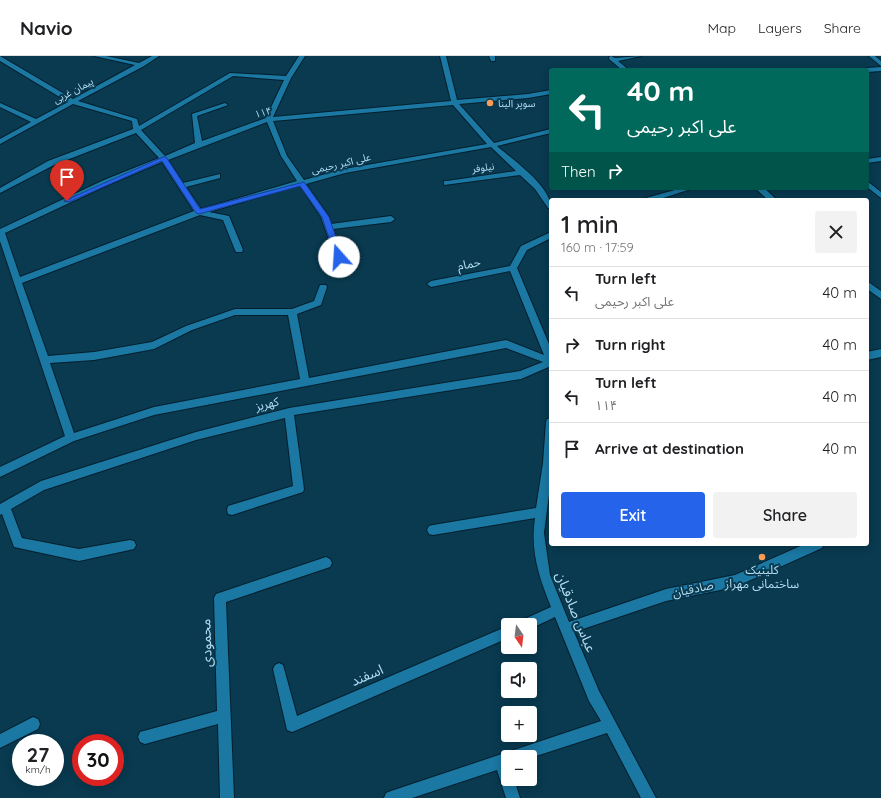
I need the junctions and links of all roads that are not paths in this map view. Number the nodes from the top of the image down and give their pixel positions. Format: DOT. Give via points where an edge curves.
graph roads {
  1 [pos="97,56"];
  2 [pos="156,56"];
  3 [pos="302,56"];
  4 [pos="443,56"];
  5 [pos="638,56"];
  6 [pos="872,56"];
  7 [pos="0,58"];
  8 [pos="611,58"];
  9 [pos="881,64"];
  10 [pos="142,65"];
  11 [pos="624,68"];
  12 [pos="881,69"];
  13 [pos="869,70"];
  14 [pos="288,78"];
  15 [pos="549,92"];
  16 [pos="73,102"];
  17 [pos="454,102"];
  18 [pos="0,105"];
  19 [pos="225,106"];
  20 [pos="269,119"];
  21 [pos="36,122"];
  22 [pos="137,130"];
  23 [pos="549,131"];
  24 [pos="0,142"];
  25 [pos="199,144"];
  26 [pos="492,145"];
  27 [pos="163,158"];
  28 [pos="881,159"];
  29 [pos="869,161"];
  30 [pos="523,172"];
  31 [pos="217,176"];
  32 [pos="301,183"];
  33 [pos="447,183"];
  34 [pos="869,185"];
  35 [pos="181,186"];
  36 [pos="683,190"];
  37 [pos="761,190"];
  38 [pos="0,191"];
  39 [pos="881,196"];
  40 [pos="656,198"];
  41 [pos="771,198"];
  42 [pos="549,203"];
  43 [pos="199,212"];
  44 [pos="391,219"];
  45 [pos="329,227"];
  46 [pos="1,232"];
  47 [pos="549,236"];
  48 [pos="239,250"];
  49 [pos="339,257"];
  50 [pos="512,268"];
  51 [pos="18,281"];
  52 [pos="430,284"];
  53 [pos="869,286"];
  54 [pos="323,287"];
  55 [pos="881,296"];
  56 [pos="292,312"];
  57 [pos="881,353"];
  58 [pos="549,356"];
  59 [pos="869,356"];
  60 [pos="45,360"];
  61 [pos="549,360"];
  62 [pos="549,362"];
  63 [pos="305,382"];
  64 [pos="289,412"];
  65 [pos="71,438"];
  66 [pos="549,440"];
  67 [pos="0,472"];
  68 [pos="3,508"];
  69 [pos="232,510"];
  70 [pos="541,512"];
  71 [pos="433,530"];
  72 [pos="130,545"];
  73 [pos="814,546"];
  74 [pos="326,563"];
  75 [pos="558,610"];
  76 [pos="537,619"];
  77 [pos="566,629"];
  78 [pos="501,635"];
  79 [pos="279,669"];
  80 [pos="224,716"];
  81 [pos="33,724"];
  82 [pos="610,725"];
  83 [pos="145,737"];
  84 [pos="0,740"];
  85 [pos="535,750"];
  86 [pos="501,761"];
  87 [pos="510,786"];
  88 [pos="227,798"];
  89 [pos="391,798"];
  90 [pos="513,798"];
  91 [pos="649,798"];
  1 -- 10 [label="street"];
  2 -- 10 [label="street, پیمان غربی"];
  3 -- 14 [label="street"];
  4 -- 17 [label="street"];
  5 -- 8 [label="street"];
  6 -- 9 [label="street"];
  7 -- 16 [label="street"];
  8 -- 11 [label="street"];
  10 -- 16 [label="street, پیمان غربی"];
  12 -- 13 [label="street"];
  14 -- 20 [label="street"];
  14 -- 22 [label="street" via="232,74"];
  15 -- 17 [label="street, ۱۱۴"];
  16 -- 21 [label="street, پیمان غربی"];
  16 -- 22 [label="street" via="135,120"];
  17 -- 20 [label="street, ۱۱۴"];
  17 -- 26 [label="street"];
  18 -- 21 [label="street"];
  19 -- 25 [label="street" via="194,114"];
  20 -- 25 [label="street, ۱۱۴"];
  20 -- 32 [label="street" via="284,156"];
  21 -- 24 [label="street, پیمان غربی"];
  22 -- 27 [label="street"];
  22 -- 38 [label="street" via="52,163"];
  23 -- 26 [label="street, علی اکبر رحیمی"];
  25 -- 27 [label="street, ۱۱۴"];
  26 -- 30 [label="street"];
  26 -- 32 [label="street, علی اکبر رحیمی" via="344,171"];
  27 -- 35 [label="street"];
  27 -- 46 [label="street, ۱۱۴"];
  28 -- 29 [label="street"];
  30 -- 33 [label="street, نیلوفر"];
  30 -- 42 [label="street"];
  31 -- 35 [label="street"];
  32 -- 43 [label="street, علی اکبر رحیمی"];
  32 -- 45 [label="street" via="326,217"];
  34 -- 39 [label="street"];
  35 -- 43 [label="street"];
  36 -- 40 [label="street"];
  37 -- 41 [label="street"];
  43 -- 48 [label="street" via="226,218"];
  43 -- 51 [label="street, علی اکبر رحیمی"];
  44 -- 45 [label="street"];
  45 -- 49 [label="street"];
  46 -- 51 [label="street"];
  47 -- 50 [label="street" via="524,248"];
  50 -- 52 [label="street, حمام"];
  50 -- 58 [label="street"];
  51 -- 60 [label="street"];
  53 -- 55 [label="street"];
  54 -- 56 [label="street" via="318,303"];
  56 -- 60 [label="street" via="235,312 189,328 154,345 94,356"];
  56 -- 63 [label="street"];
  57 -- 59 [label="street"];
  60 -- 65 [label="street"];
  61 -- 63 [label="street, کهریز" via="506,344"];
  62 -- 64 [label="street, کهریز" via="521,375"];
  63 -- 65 [label="street, کهریز" via="154,411"];
  64 -- 68 [label="street, کهریز" via="196,436 41,486"];
  64 -- 69 [label="street" via="299,489"];
  65 -- 67 [label="street, کهریز"];
  66 -- 70 [label="street, عباس صادقیان"];
  68 -- 72 [label="street" via="18,543 79,556"];
  70 -- 71 [label="street"];
  70 -- 75 [label="street, عباس صادقیان" via="538,533 544,575"];
  73 -- 77 [label="street, صادقیان" via="735,581 666,595"];
  74 -- 80 [label="street, محمودی" via="220,598"];
  75 -- 76 [label="street"];
  75 -- 77 [label="street, عباس صادقیان"];
  77 -- 82 [label="street, عباس صادقیان" via="594,696"];
  78 -- 79 [label="street, اسفند" via="292,725"];
  80 -- 83 [label="street"];
  80 -- 88 [label="street, محمودی"];
  81 -- 84 [label="street"];
  82 -- 85 [label="street"];
  82 -- 91 [label="street, عباس صادقیان"];
  86 -- 89 [label="street"];
  87 -- 90 [label="street"];
}
